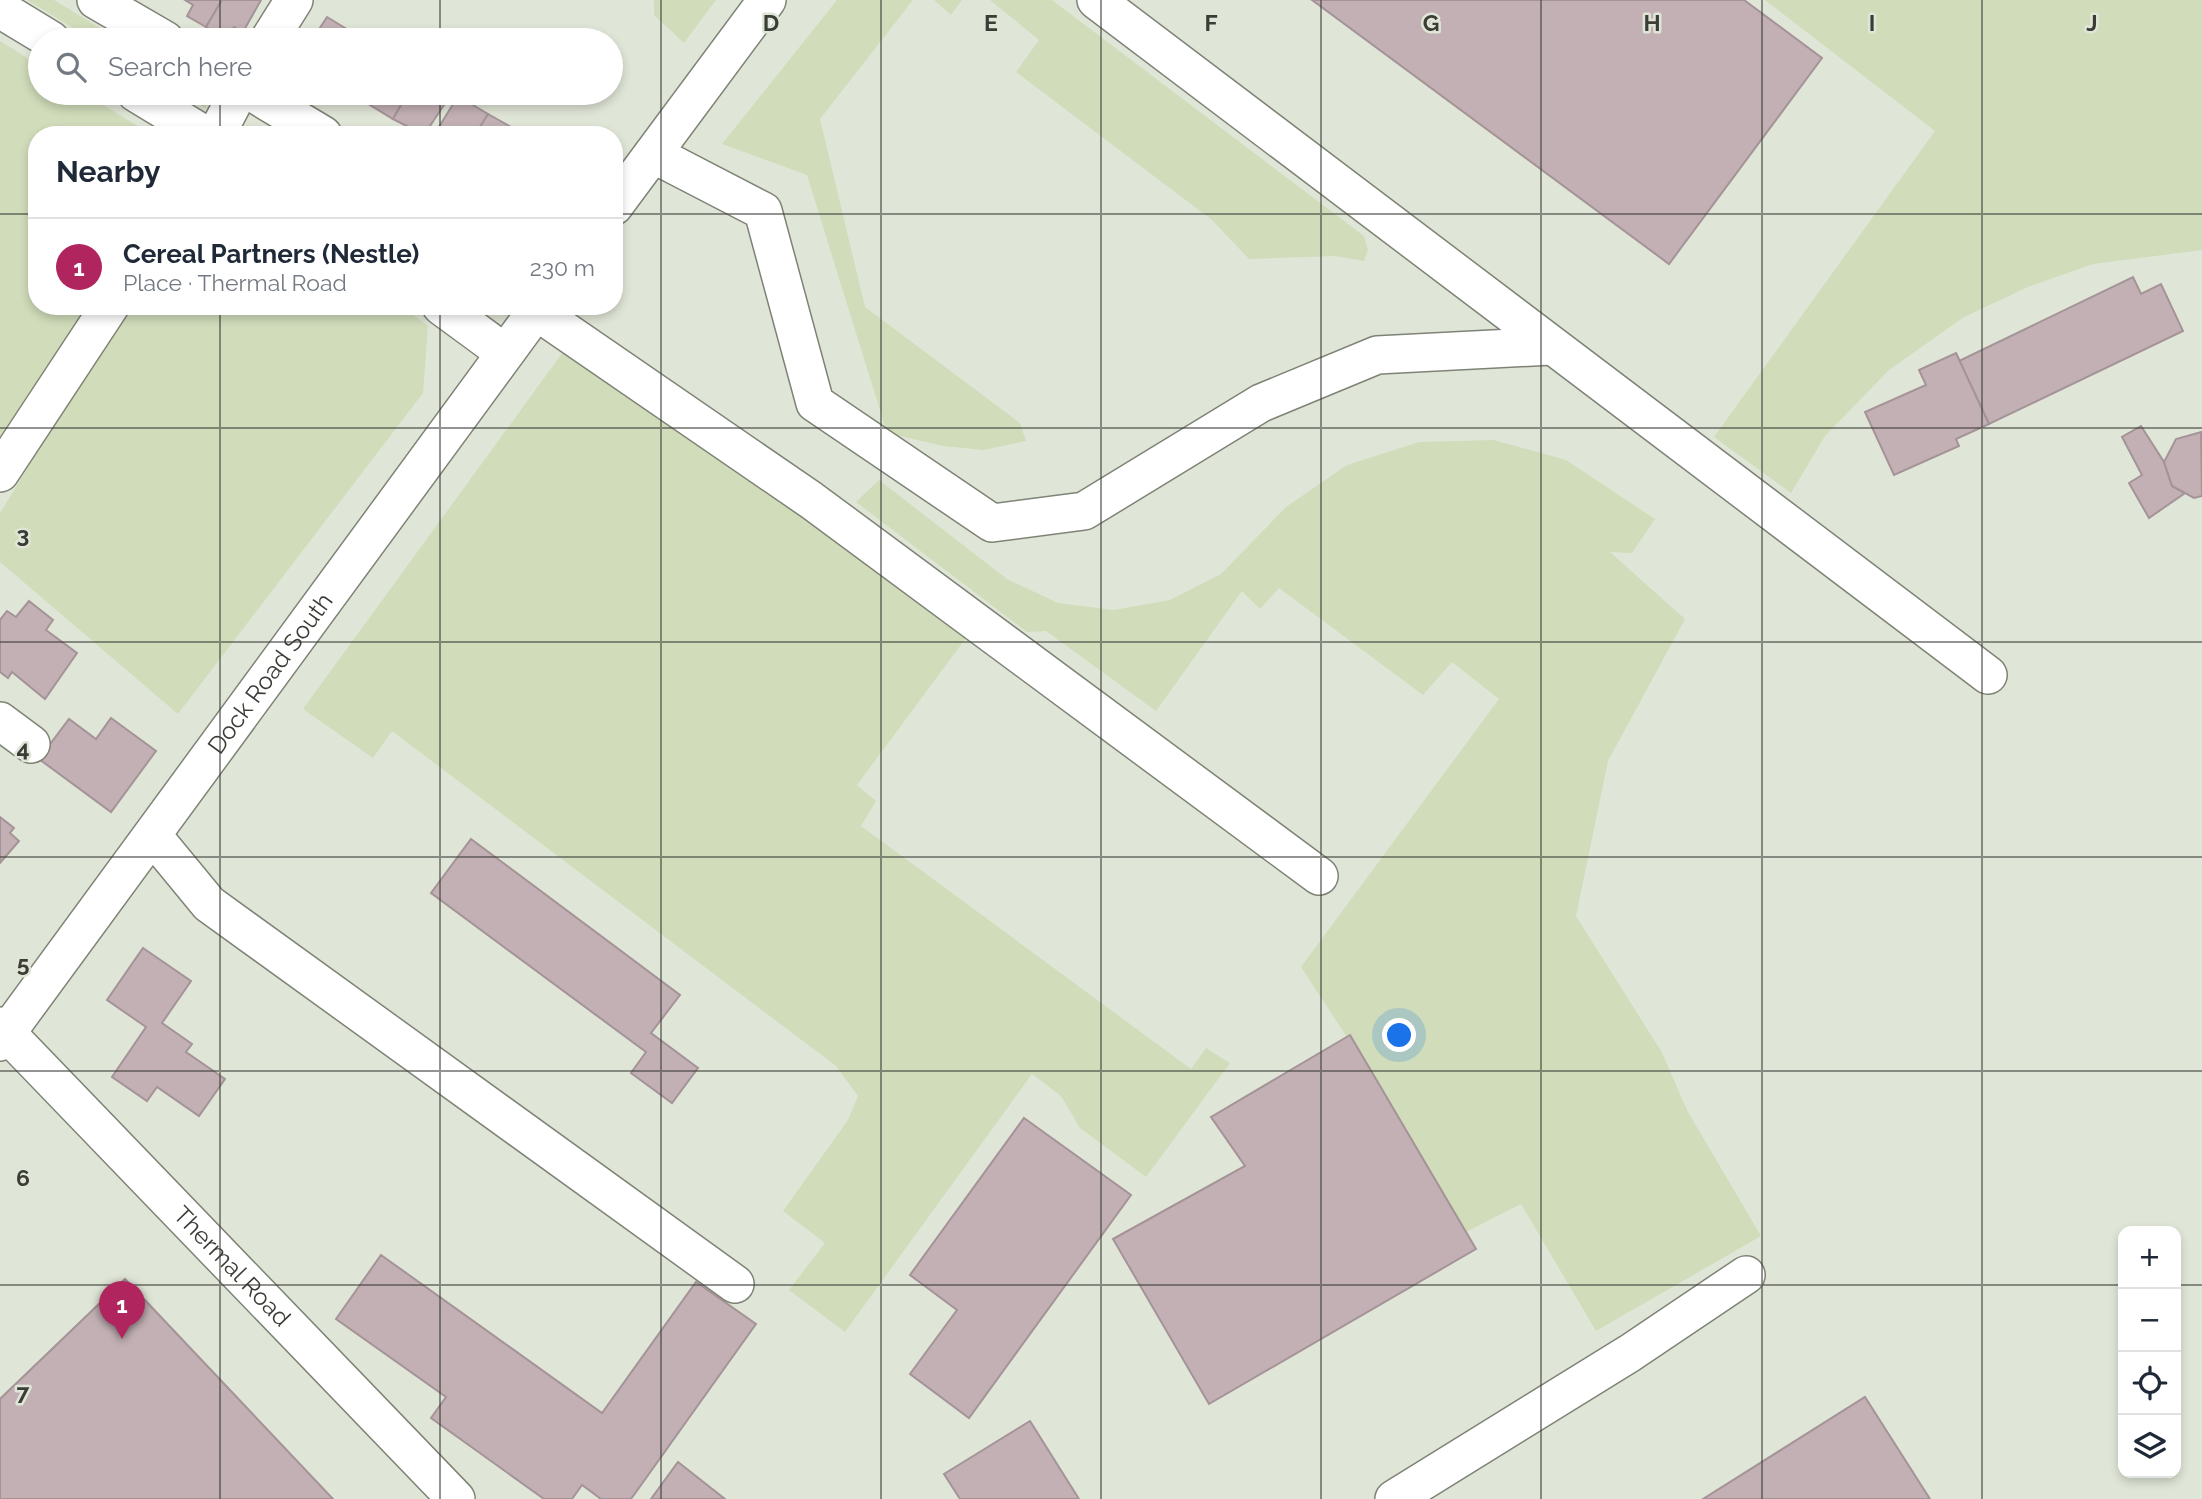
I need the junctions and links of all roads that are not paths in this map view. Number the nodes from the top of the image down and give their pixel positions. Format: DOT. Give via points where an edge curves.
graph roads {
  1 [pos="96,0"];
  2 [pos="294,0"];
  3 [pos="767,0"];
  4 [pos="1096,0"];
  5 [pos="0,9"];
  6 [pos="31,28"];
  7 [pos="144,28"];
  8 [pos="276,28"];
  9 [pos="156,105"];
  10 [pos="232,105"];
  11 [pos="274,105"];
  12 [pos="190,126"];
  13 [pos="221,126"];
  14 [pos="308,126"];
  15 [pos="653,154"];
  16 [pos="623,194"];
  17 [pos="104,315"];
  18 [pos="453,315"];
  19 [pos="534,315"];
  20 [pos="547,315"];
  21 [pos="1551,346"];
  22 [pos="505,353"];
  23 [pos="0,472"];
  24 [pos="1987,676"];
  25 [pos="0,720"];
  26 [pos="31,744"];
  27 [pos="153,836"];
  28 [pos="1319,876"];
  29 [pos="3,1034"];
  30 [pos="1746,1275"];
  31 [pos="734,1284"];
  32 [pos="456,1499"];
  33 [pos="1394,1499"];
  1 -- 7 [label="street"];
  2 -- 8 [label="street"];
  3 -- 15 [label="street"];
  4 -- 21 [label="street"];
  5 -- 6 [label="street"];
  9 -- 12 [label="street"];
  10 -- 13 [label="street"];
  11 -- 14 [label="street"];
  15 -- 16 [label="street"];
  15 -- 21 [label="street" via="763,211 815,403 992,523 1084,511 1261,403 1377,355"];
  17 -- 23 [label="street"];
  18 -- 22 [label="street"];
  19 -- 22 [label="street, Dock Road South"];
  20 -- 28 [label="street" via="811,500"];
  21 -- 24 [label="street"];
  22 -- 27 [label="street, Dock Road South"];
  25 -- 26 [label="street"];
  27 -- 29 [label="street, Dock Road South"];
  27 -- 31 [label="street" via="209,904"];
  29 -- 32 [label="street, Thermal Road"];
  30 -- 33 [label="street" via="1630,1353"];
}
